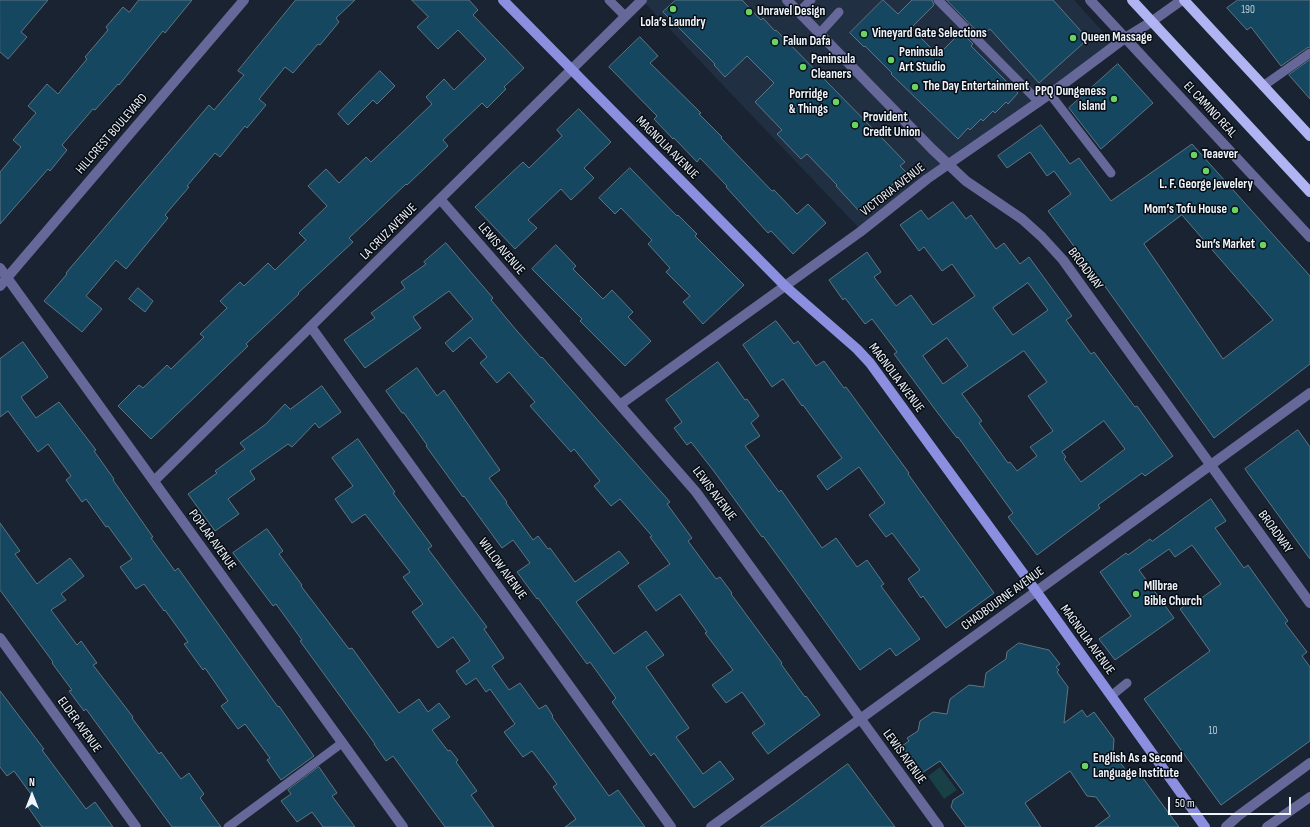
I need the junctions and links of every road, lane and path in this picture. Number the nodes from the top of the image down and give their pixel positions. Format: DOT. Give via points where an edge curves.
graph roads {
  1 [pos="244,0"];
  2 [pos="503,0"];
  3 [pos="609,0"];
  4 [pos="642,0"];
  5 [pos="787,0"];
  6 [pos="811,0"];
  7 [pos="938,0"];
  8 [pos="1090,0"];
  9 [pos="1132,0"];
  10 [pos="1183,0"];
  11 [pos="799,12"];
  12 [pos="839,12"];
  13 [pos="626,16"];
  14 [pos="1151,22"];
  15 [pos="820,33"];
  16 [pos="1125,38"];
  17 [pos="1310,53"];
  18 [pos="571,69"];
  19 [pos="1263,86"];
  20 [pos="1050,94"];
  21 [pos="1038,102"];
  22 [pos="1310,136"];
  23 [pos="949,164"];
  24 [pos="1111,173"];
  25 [pos="1310,192"];
  26 [pos="440,199"];
  27 [pos="1310,237"];
  28 [pos="0,268"];
  29 [pos="3,282"];
  30 [pos="785,286"];
  31 [pos="311,327"];
  32 [pos="1310,393"];
  33 [pos="621,404"];
  34 [pos="1211,465"];
  35 [pos="154,481"];
  36 [pos="1036,591"];
  37 [pos="1310,603"];
  38 [pos="0,638"];
  39 [pos="1127,683"];
  40 [pos="1111,696"];
  41 [pos="861,718"];
  42 [pos="342,742"];
  43 [pos="1310,763"];
  44 [pos="1310,797"];
  45 [pos="136,827"];
  46 [pos="228,827"];
  47 [pos="404,827"];
  48 [pos="671,827"];
  49 [pos="711,827"];
  50 [pos="939,827"];
  51 [pos="1205,827"];
  52 [pos="1226,827"];
  53 [pos="1267,827"];
  1 -- 29 [label="street, HILLCREST BOULEVARD"];
  2 -- 18 [label="main road, MAGNOLIA AVENUE"];
  3 -- 13 [label="lane"];
  4 -- 13 [label="street, LA CRUZ AVENUE"];
  5 -- 11 [label="street, BROADWAY"];
  6 -- 11 [label="lane"];
  7 -- 21 [label="lane"];
  8 -- 16 [label="street, EL CAMINO REAL"];
  9 -- 14 [label="main road, EL CAMINO REAL"];
  10 -- 14 [label="street, VICTORIA AVENUE"];
  10 -- 19 [label="main road"];
  11 -- 15 [label="street, BROADWAY"];
  12 -- 15 [label="lane"];
  13 -- 18 [label="street, LA CRUZ AVENUE"];
  14 -- 16 [label="street, VICTORIA AVENUE"];
  14 -- 25 [label="main road, EL CAMINO REAL"];
  15 -- 23 [label="street, BROADWAY"];
  16 -- 20 [label="street, VICTORIA AVENUE"];
  16 -- 27 [label="street, EL CAMINO REAL"];
  17 -- 19 [label="lane"];
  18 -- 26 [label="street, LA CRUZ AVENUE"];
  18 -- 30 [label="main road, MAGNOLIA AVENUE"];
  19 -- 22 [label="main road"];
  20 -- 21 [label="street, VICTORIA AVENUE"];
  20 -- 24 [label="lane"];
  21 -- 23 [label="street, VICTORIA AVENUE"];
  23 -- 30 [label="street, VICTORIA AVENUE"];
  23 -- 34 [label="street, BROADWAY" via="966,181 1022,219 1063,260"];
  26 -- 31 [label="street, LA CRUZ AVENUE"];
  26 -- 33 [label="street, LEWIS AVENUE"];
  28 -- 29 [label="street, POPLAR AVENUE"];
  29 -- 35 [label="street, POPLAR AVENUE"];
  30 -- 33 [label="street, VICTORIA AVENUE"];
  30 -- 36 [label="main road, MAGNOLIA AVENUE" via="870,363"];
  31 -- 35 [label="street, LA CRUZ AVENUE"];
  31 -- 48 [label="street, WILLOW AVENUE"];
  32 -- 34 [label="street, CHADBOURNE AVENUE"];
  33 -- 41 [label="street, LEWIS AVENUE" via="696,492"];
  34 -- 36 [label="street, CHADBOURNE AVENUE"];
  34 -- 37 [label="street, BROADWAY"];
  35 -- 42 [label="street, POPLAR AVENUE"];
  36 -- 40 [label="main road, MAGNOLIA AVENUE"];
  36 -- 41 [label="street, CHADBOURNE AVENUE"];
  38 -- 45 [label="street, ELDER AVENUE"];
  39 -- 40 [label="lane"];
  40 -- 51 [label="main road, MAGNOLIA AVENUE"];
  41 -- 49 [label="street, CHADBOURNE AVENUE"];
  41 -- 50 [label="street, LEWIS AVENUE"];
  42 -- 46 [label="lane"];
  42 -- 47 [label="street, POPLAR AVENUE"];
  43 -- 52 [label="street"];
  44 -- 53 [label="street"];
}
